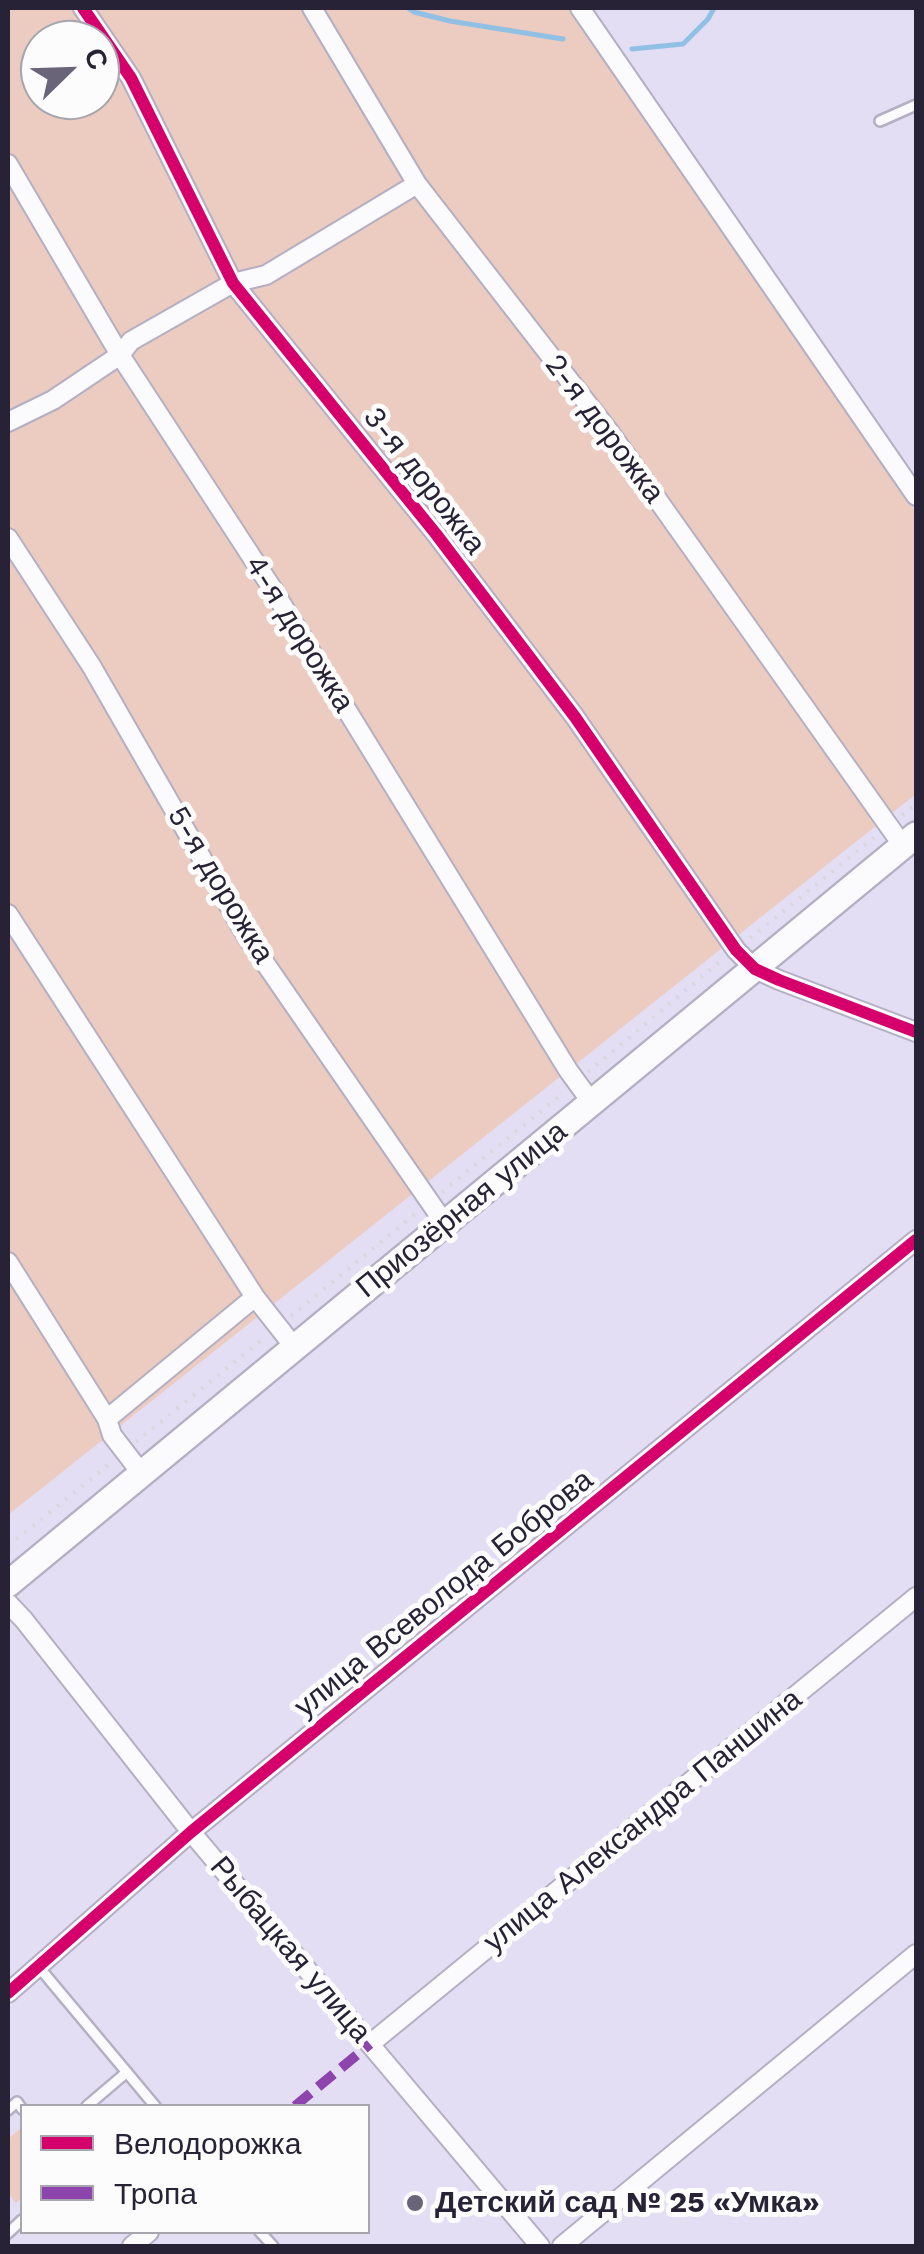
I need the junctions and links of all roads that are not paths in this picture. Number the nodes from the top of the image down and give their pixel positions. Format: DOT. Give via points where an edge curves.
graph roads {
  1 [pos="83,8"];
  2 [pos="312,8"];
  3 [pos="580,8"];
  4 [pos="916,106"];
  5 [pos="880,121"];
  6 [pos="8,164"];
  7 [pos="418,184"];
  8 [pos="233,283"];
  9 [pos="120,355"];
  10 [pos="8,422"];
  11 [pos="916,496"];
  12 [pos="8,538"];
  13 [pos="903,836"];
  14 [pos="8,914"];
  15 [pos="755,969"];
  16 [pos="916,1032"];
  17 [pos="592,1103"];
  18 [pos="445,1224"];
  19 [pos="916,1240"];
  20 [pos="8,1262"];
  21 [pos="254,1297"];
  22 [pos="295,1348"];
  23 [pos="107,1420"];
  24 [pos="142,1474"];
  25 [pos="8,1584"];
  26 [pos="916,1597"];
  27 [pos="8,1602"];
  28 [pos="192,1832"];
  29 [pos="916,1954"];
  30 [pos="38,1966"];
  31 [pos="8,1992"];
  32 [pos="370,2044"];
  33 [pos="126,2072"];
  34 [pos="89,2104"];
  35 [pos="153,2104"];
  36 [pos="540,2246"];
  37 [pos="562,2246"];
  1 -- 8 [label="street, 3-я дорожка" via="131,78"];
  2 -- 7 [label="street, 2-я дорожка"];
  3 -- 11 [label="street"];
  4 -- 5 [label="lane"];
  6 -- 9 [label="street, 4-я дорожка"];
  7 -- 8 [label="street" via="266,275"];
  7 -- 13 [label="street, 2-я дорожка" via="611,434"];
  8 -- 9 [label="street" via="131,342"];
  8 -- 15 [label="street, 3-я дорожка" via="436,534"];
  9 -- 10 [label="street"];
  9 -- 17 [label="street, 4-я дорожка"];
  12 -- 18 [label="street, 5-я дорожка" via="92,666 247,936"];
  13 -- 15 [label="street, Приозёрная улица"];
  14 -- 21 [label="street"];
  15 -- 16 [label="street"];
  15 -- 17 [label="street, Приозёрная улица"];
  17 -- 18 [label="street, Приозёрная улица"];
  18 -- 22 [label="street, Приозёрная улица"];
  19 -- 28 [label="street, улица Всеволода Боброва"];
  20 -- 23 [label="street"];
  21 -- 22 [label="street"];
  21 -- 23 [label="street"];
  22 -- 24 [label="street, Приозёрная улица"];
  23 -- 24 [label="street"];
  24 -- 25 [label="street, Приозёрная улица"];
  26 -- 32 [label="street, улица Александра Паншина"];
  27 -- 28 [label="street, Рыбацкая улица"];
  28 -- 30 [label="street, улица Всеволода Боброва"];
  28 -- 32 [label="street, Рыбацкая улица"];
  29 -- 37 [label="street"];
  30 -- 31 [label="street, улица Всеволода Боброва"];
  30 -- 33 [label="lane"];
  32 -- 36 [label="street, Рыбацкая улица"];
  33 -- 34 [label="lane"];
  33 -- 35 [label="lane"];
}
